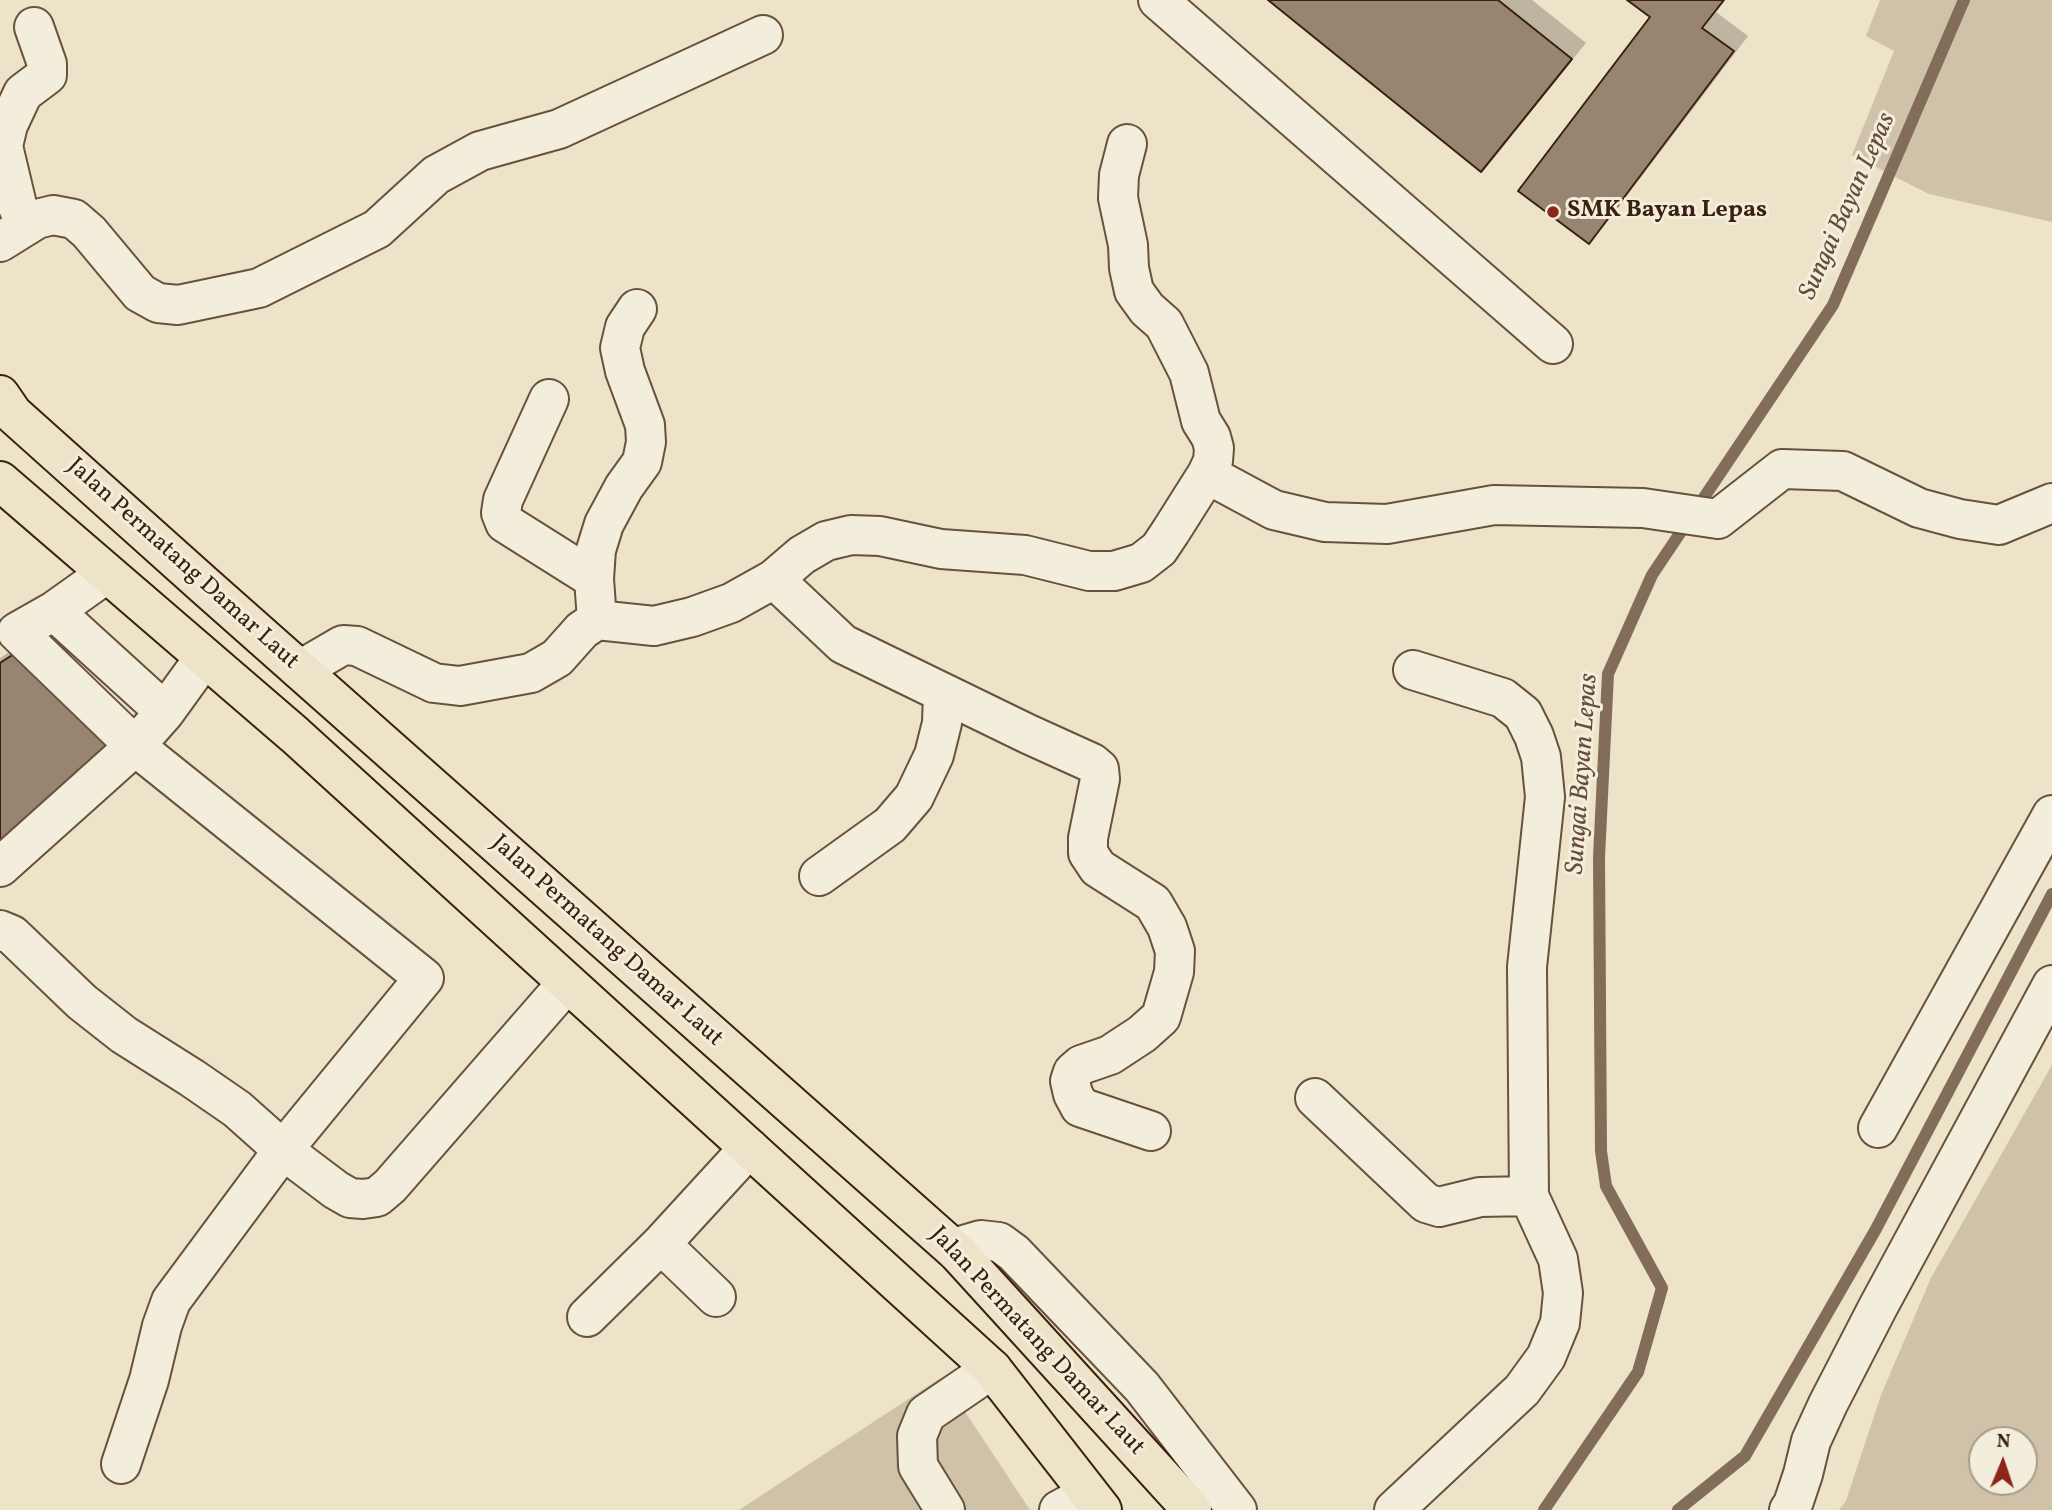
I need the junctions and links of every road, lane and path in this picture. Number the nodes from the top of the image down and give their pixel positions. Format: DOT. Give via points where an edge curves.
graph roads {
  1 [pos="1174,5"];
  2 [pos="34,27"];
  3 [pos="763,35"];
  4 [pos="1127,144"];
  5 [pos="13,234"];
  6 [pos="636,309"];
  7 [pos="1553,344"];
  8 [pos="0,395"];
  9 [pos="549,399"];
  10 [pos="1207,474"];
  11 [pos="0,481"];
  12 [pos="2052,503"];
  13 [pos="106,574"];
  14 [pos="593,579"];
  15 [pos="774,579"];
  16 [pos="54,611"];
  17 [pos="597,620"];
  18 [pos="9,638"];
  19 [pos="204,658"];
  20 [pos="300,670"];
  21 [pos="1413,670"];
  22 [pos="943,693"];
  23 [pos="165,712"];
  24 [pos="135,746"];
  25 [pos="2052,815"];
  26 [pos="0,867"];
  27 [pos="819,876"];
  28 [pos="0,930"];
  29 [pos="567,983"];
  30 [pos="2052,985"];
  31 [pos="1315,1098"];
  32 [pos="1878,1128"];
  33 [pos="1151,1131"];
  34 [pos="749,1148"];
  35 [pos="283,1150"];
  36 [pos="1529,1196"];
  37 [pos="661,1244"];
  38 [pos="957,1252"];
  39 [pos="716,1297"];
  40 [pos="587,1317"];
  41 [pos="992,1369"];
  42 [pos="121,1464"];
  43 [pos="1083,1505"];
  44 [pos="945,1510"];
  45 [pos="1192,1510"];
  46 [pos="1237,1510"];
  47 [pos="1394,1510"];
  48 [pos="1789,1510"];
  1 -- 7 [label="street"];
  2 -- 5 [label="street" via="47,75 23,93 3,146 17,205"];
  3 -- 5 [label="street" via="559,129 480,150 436,175 377,229 260,288 178,305 158,303 140,293 74,219 53,215"];
  4 -- 10 [label="street" via="1118,198 1134,291 1164,324 1189,373 1201,421 1214,448"];
  6 -- 14 [label="street" via="620,348 645,425 646,442 642,462 604,524"];
  8 -- 20 [label="highway, Jalan Permatang Damar Laut" via="13,414"];
  9 -- 14 [label="street" via="501,513 505,523"];
  10 -- 12 [label="street" via="1274,510 1325,522 1387,524 1494,505 1643,508 1718,519 1782,469 1843,471 1919,508 1999,525"];
  10 -- 15 [label="street" via="1159,549 1114,571 1089,571 1026,555 941,549 880,536 850,535 826,541"];
  11 -- 13 [label="highway, Jalan Permatang Damar Laut"];
  13 -- 16 [label="street"];
  13 -- 19 [label="highway, Jalan Permatang Damar Laut"];
  14 -- 17 [label="street"];
  15 -- 17 [label="street" via="731,603 667,623 654,626"];
  15 -- 22 [label="street" via="843,644"];
  16 -- 18 [label="street"];
  16 -- 23 [label="street"];
  17 -- 20 [label="street" via="556,659 531,673 494,682 434,683 357,646 343,645"];
  18 -- 24 [label="street"];
  19 -- 23 [label="street"];
  19 -- 29 [label="highway, Jalan Permatang Damar Laut"];
  20 -- 38 [label="highway, Jalan Permatang Damar Laut"];
  21 -- 36 [label="street" via="1503,698 1522,714 1541,757 1545,797 1527,967"];
  22 -- 27 [label="street" via="934,755 914,797 890,825"];
  22 -- 33 [label="street" via="1099,769 1088,853 1098,868 1153,903 1175,951 1174,972 1161,1017 1110,1055 1081,1065 1070,1081 1080,1107"];
  23 -- 24 [label="street"];
  24 -- 26 [label="street"];
  24 -- 35 [label="street" via="424,978"];
  25 -- 32 [label="street"];
  28 -- 35 [label="street" via="12,935 124,1035 236,1109"];
  29 -- 34 [label="highway, Jalan Permatang Damar Laut"];
  29 -- 35 [label="street" via="377,1197 350,1198"];
  30 -- 48 [label="street" via="1828,1404"];
  31 -- 36 [label="street" via="1426,1203 1439,1207 1480,1197"];
  34 -- 37 [label="street"];
  34 -- 41 [label="highway, Jalan Permatang Damar Laut"];
  35 -- 42 [label="street" via="171,1301"];
  36 -- 47 [label="street" via="1558,1259 1563,1293 1560,1323 1546,1357 1522,1390"];
  37 -- 39 [label="street"];
  37 -- 40 [label="street"];
  38 -- 45 [label="highway, Jalan Permatang Damar Laut"];
  38 -- 46 [label="street" via="981,1240 999,1242 1014,1253 1142,1387"];
  41 -- 43 [label="highway, Jalan Permatang Damar Laut"];
  41 -- 44 [label="street" via="926,1414 917,1436 918,1466"];
}
